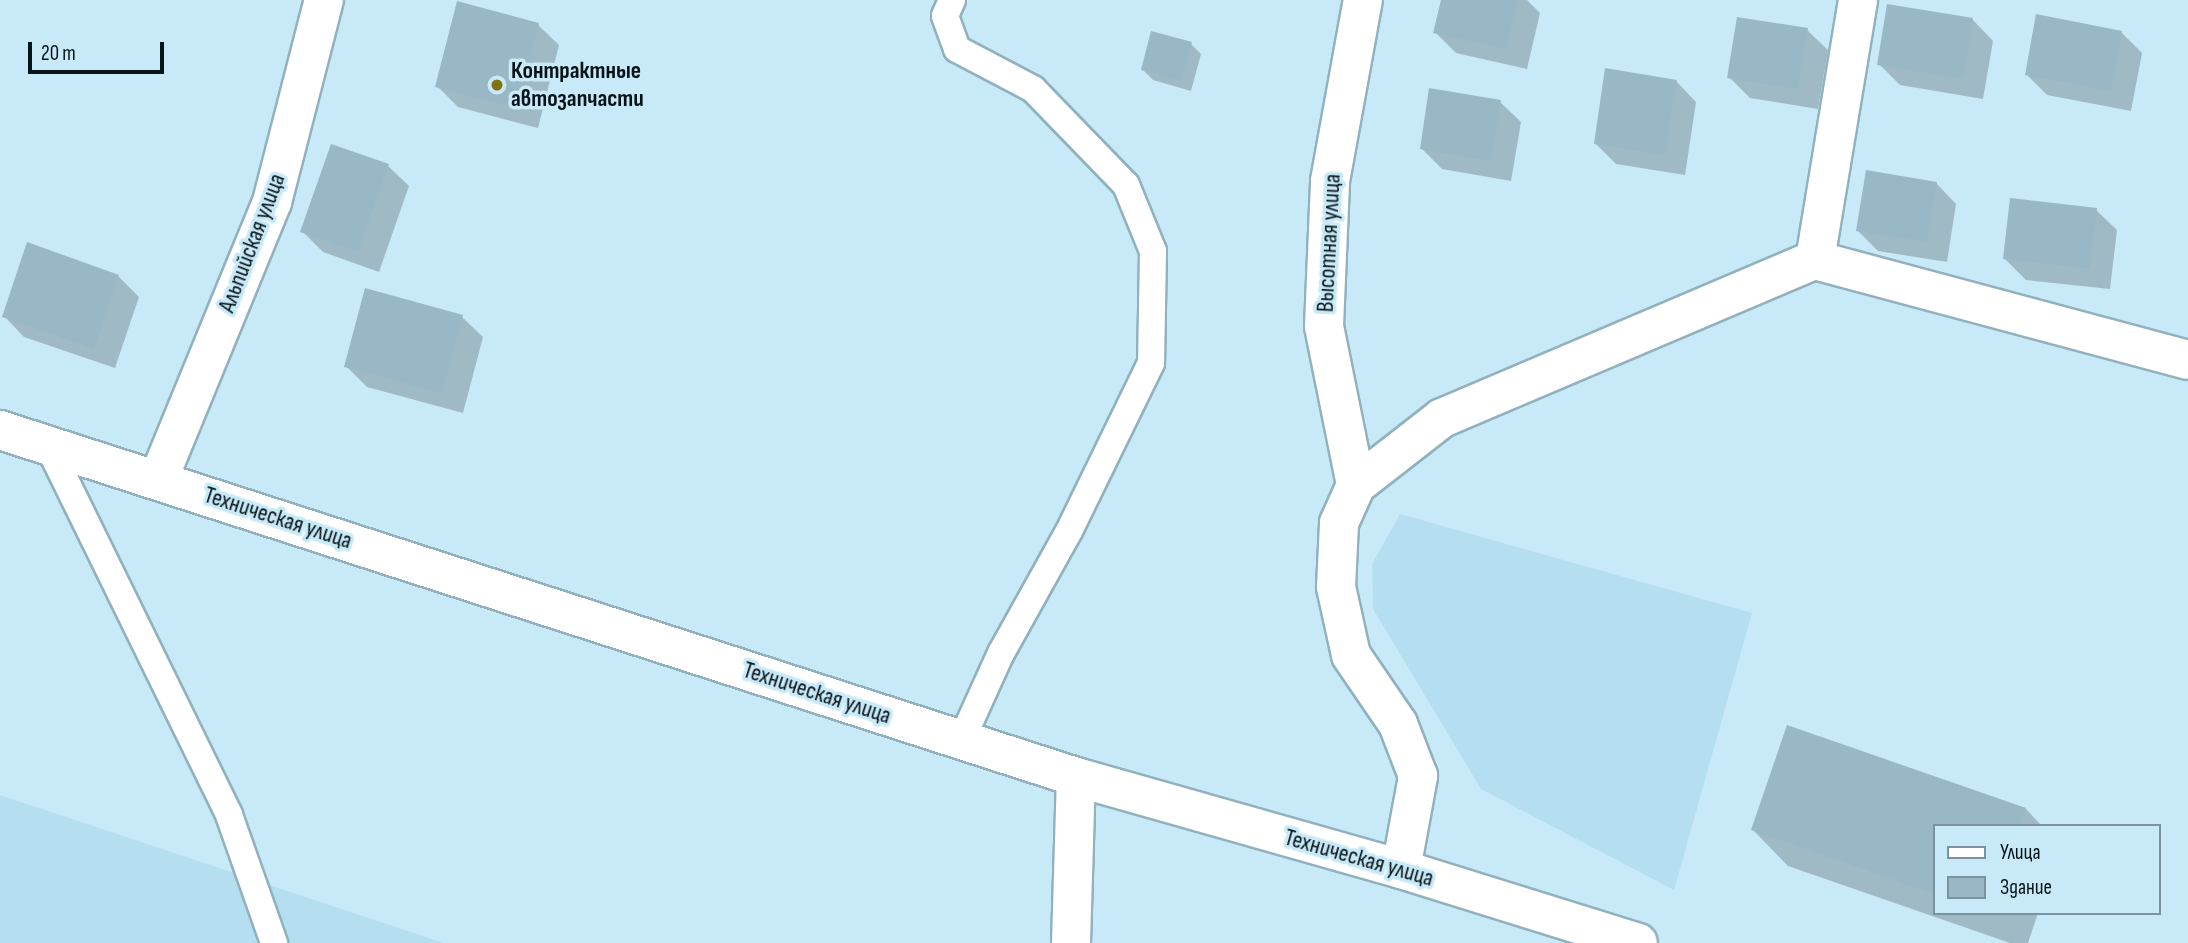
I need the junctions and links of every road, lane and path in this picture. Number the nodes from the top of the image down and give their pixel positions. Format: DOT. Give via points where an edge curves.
graph roads {
  1 [pos="324,0"];
  2 [pos="952,0"];
  3 [pos="1363,0"];
  4 [pos="1858,0"];
  5 [pos="1815,260"];
  6 [pos="2188,360"];
  7 [pos="0,430"];
  8 [pos="49,447"];
  9 [pos="158,480"];
  10 [pos="1356,485"];
  11 [pos="962,739"];
  12 [pos="1076,777"];
  13 [pos="1401,869"];
  14 [pos="274,943"];
  15 [pos="1071,943"];
  16 [pos="1638,943"];
  1 -- 9 [label="street, Альпийская улица" via="272,202"];
  2 -- 11 [label="lane" via="945,16 957,49 1033,89 1070,127 1126,185 1153,251 1151,363 1069,531 1001,653"];
  3 -- 10 [label="street, Высотная улица" via="1330,181 1324,326"];
  4 -- 5 [label="street"];
  5 -- 6 [label="street"];
  5 -- 10 [label="street" via="1442,418"];
  7 -- 8 [label="street, Техническая улица"];
  8 -- 9 [label="street, Техническая улица"];
  8 -- 14 [label="lane" via="229,815"];
  9 -- 11 [label="street, Техническая улица"];
  10 -- 13 [label="street" via="1339,523 1336,587 1352,656 1398,724 1418,776"];
  11 -- 12 [label="street, Техническая улица"];
  12 -- 13 [label="street, Техническая улица"];
  12 -- 15 [label="street"];
  13 -- 16 [label="street, Техническая улица"];
}
